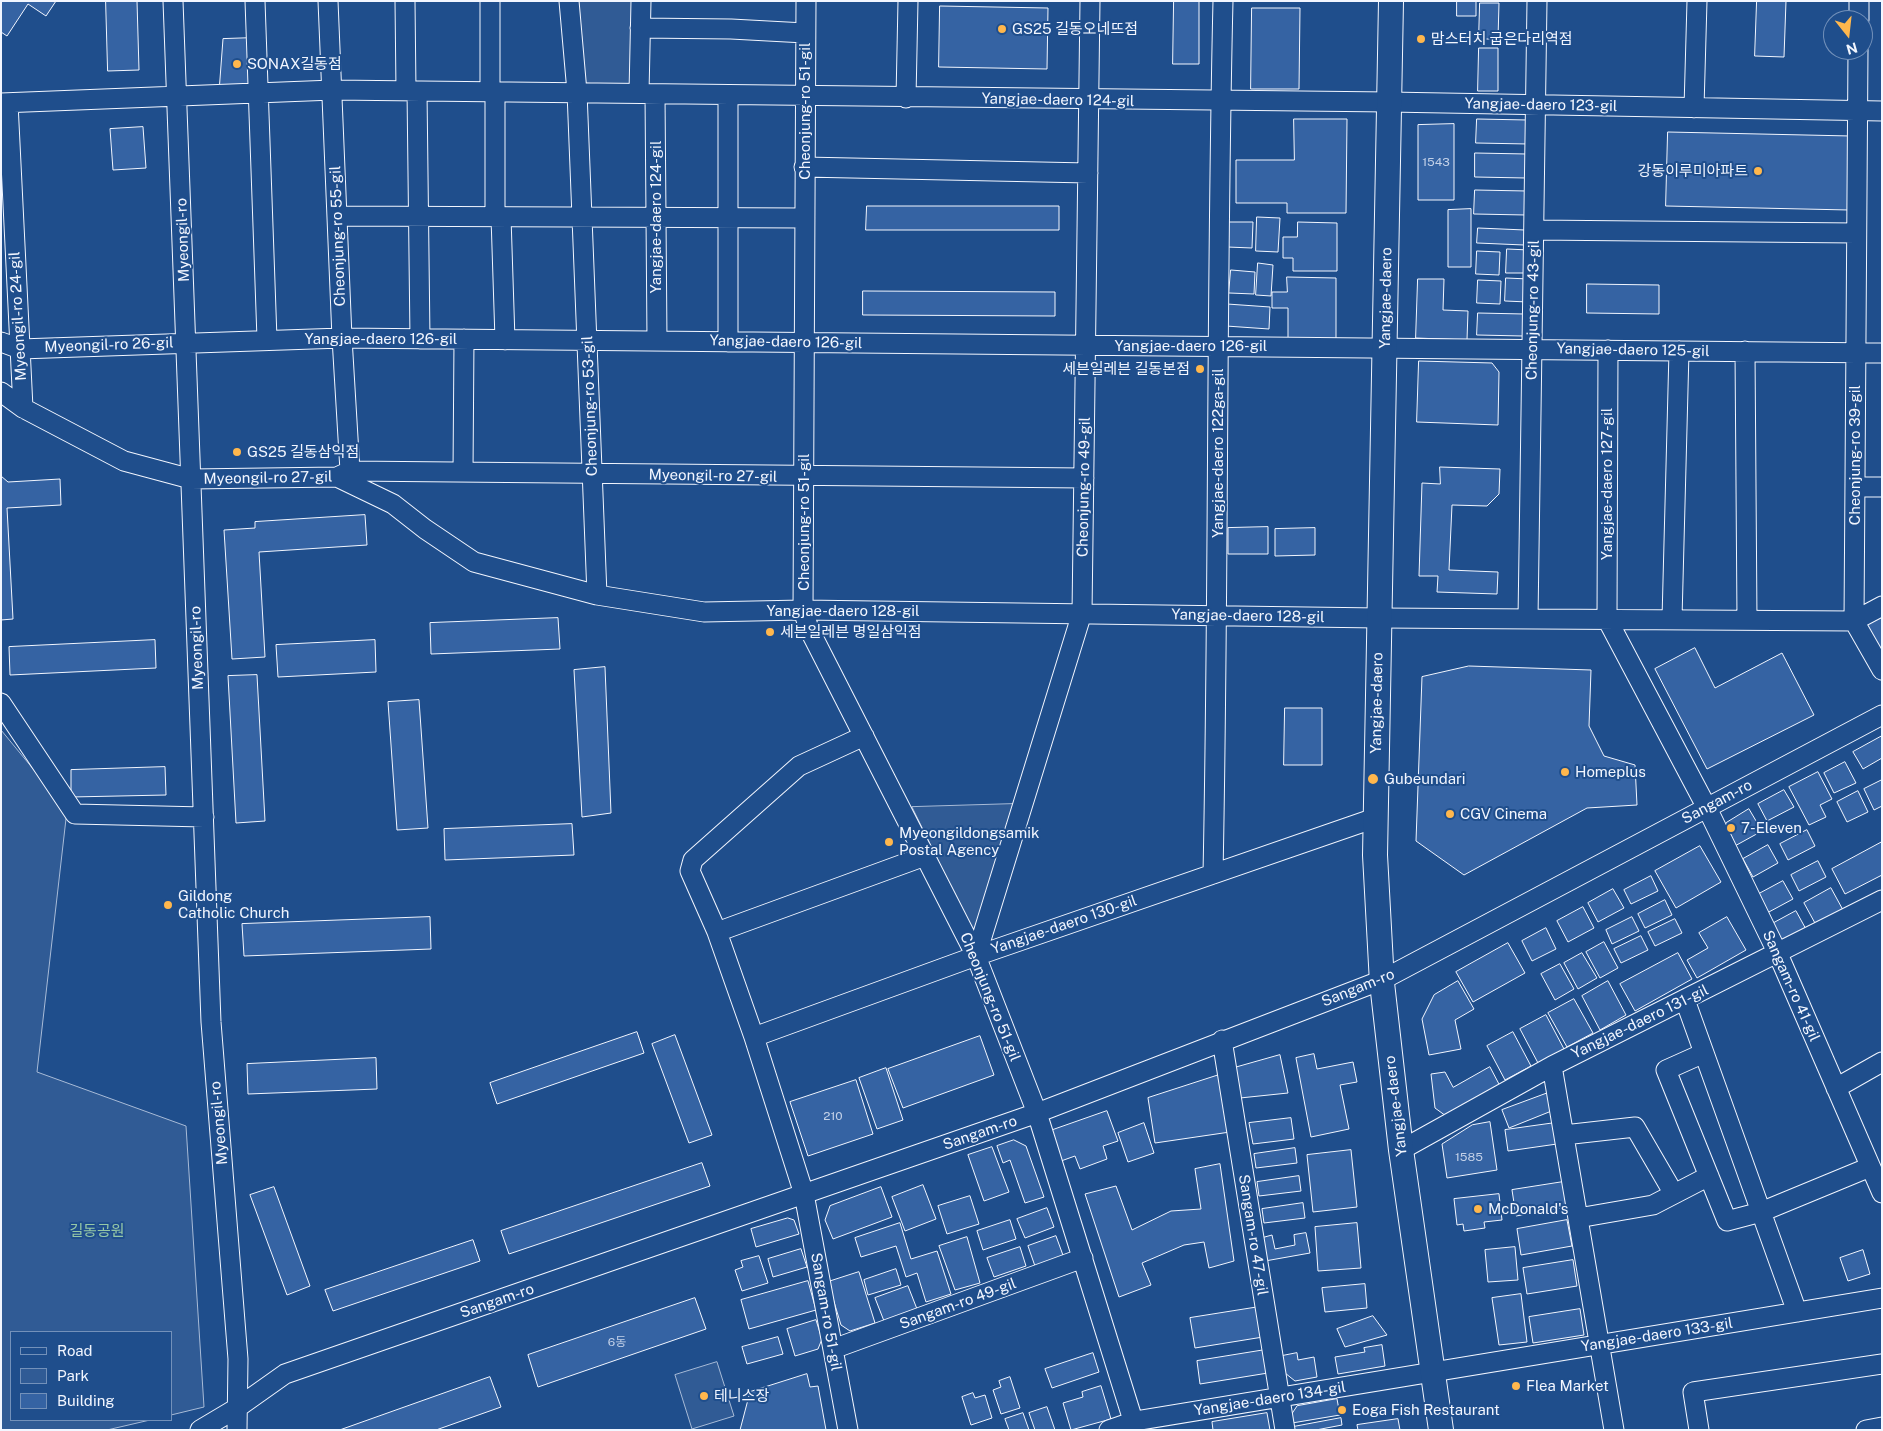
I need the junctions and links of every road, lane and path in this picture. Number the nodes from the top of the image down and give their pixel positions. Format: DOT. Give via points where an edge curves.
graph roads {
  1 [pos="173,1"];
  2 [pos="255,1"];
  3 [pos="328,1"];
  4 [pos="405,1"];
  5 [pos="490,1"];
  6 [pos="569,1"];
  7 [pos="641,1"];
  8 [pos="806,1"];
  9 [pos="908,1"];
  10 [pos="1090,1"];
  11 [pos="1223,1"];
  12 [pos="1391,1"];
  13 [pos="1537,1"];
  14 [pos="1697,1"];
  15 [pos="640,28"];
  16 [pos="805,33"];
  17 [pos="1858,60"];
  18 [pos="333,90"];
  19 [pos="411,91"];
  20 [pos="492,91"];
  21 [pos="577,92"];
  22 [pos="647,93"];
  23 [pos="257,94"];
  24 [pos="728,95"];
  25 [pos="177,97"];
  26 [pos="804,97"];
  27 [pos="906,98"];
  28 [pos="1088,100"];
  29 [pos="1221,101"];
  30 [pos="1389,102"];
  31 [pos="5,103"];
  32 [pos="1536,105"];
  33 [pos="1694,108"];
  34 [pos="1857,110"];
  35 [pos="1882,111"];
  36 [pos="804,167"];
  37 [pos="1088,173"];
  38 [pos="337,216"];
  39 [pos="419,216"];
  40 [pos="498,217"];
  41 [pos="582,218"];
  42 [pos="656,218"];
  43 [pos="728,218"];
  44 [pos="805,218"];
  45 [pos="1534,230"];
  46 [pos="1856,233"];
  47 [pos="342,338"];
  48 [pos="420,338"];
  49 [pos="464,339"];
  50 [pos="267,340"];
  51 [pos="505,340"];
  52 [pos="588,341"];
  53 [pos="657,341"];
  54 [pos="1,342"];
  55 [pos="188,342"];
  56 [pos="728,342"];
  57 [pos="805,343"];
  58 [pos="1086,345"];
  59 [pos="1217,346"];
  60 [pos="1385,347"];
  61 [pos="20,349"];
  62 [pos="1532,349"];
  63 [pos="1608,350"];
  64 [pos="1679,350"];
  65 [pos="1745,351"];
  66 [pos="1856,353"];
  67 [pos="1882,353"];
  68 [pos="1,392"];
  69 [pos="23,408"];
  70 [pos="463,472"];
  71 [pos="344,474"];
  72 [pos="593,475"];
  73 [pos="804,477"];
  74 [pos="1084,478"];
  75 [pos="191,480"];
  76 [pos="1855,487"];
  77 [pos="1882,488"];
  78 [pos="597,595"];
  79 [pos="1882,606"];
  80 [pos="803,610"];
  81 [pos="1082,613"];
  82 [pos="1218,615"];
  83 [pos="1378,618"];
  84 [pos="1528,619"];
  85 [pos="1607,619"];
  86 [pos="1672,620"];
  87 [pos="1746,620"];
  88 [pos="1854,621"];
  89 [pos="1882,670"];
  90 [pos="1,703"];
  91 [pos="1882,715"];
  92 [pos="864,736"];
  93 [pos="1706,808"];
  94 [pos="204,817"];
  95 [pos="1375,818"];
  96 [pos="925,856"];
  97 [pos="1213,874"];
  98 [pos="1882,900"];
  99 [pos="717,932"];
  100 [pos="1778,954"];
  101 [pos="976,956"];
  102 [pos="1382,980"];
  103 [pos="1685,1000"];
  104 [pos="754,1037"];
  105 [pos="1222,1040"];
  106 [pos="1704,1053"];
  107 [pos="1882,1062"];
  108 [pos="1552,1066"];
  109 [pos="1836,1088"];
  110 [pos="1037,1113"];
  111 [pos="1564,1135"];
  112 [pos="1401,1150"];
  113 [pos="1870,1167"];
  114 [pos="1709,1176"];
  115 [pos="1882,1193"];
  116 [pos="804,1194"];
  117 [pos="1674,1194"];
  118 [pos="1761,1212"];
  119 [pos="1578,1218"];
  120 [pos="1083,1258"];
  121 [pos="1882,1298"];
  122 [pos="1797,1312"];
  123 [pos="1600,1344"];
  124 [pos="833,1349"];
  125 [pos="1882,1364"];
  126 [pos="1433,1373"];
  127 [pos="1280,1398"];
  128 [pos="237,1408"];
  129 [pos="1136,1425"];
  130 [pos="1882,1427"];
  131 [pos="200,1430"];
  132 [pos="237,1430"];
  133 [pos="848,1430"];
  134 [pos="1109,1430"];
  135 [pos="1285,1430"];
  136 [pos="1441,1430"];
  137 [pos="1614,1430"];
  138 [pos="1699,1430"];
  139 [pos="1866,1430"];
  1 -- 25 [label="street, Myeongil-ro"];
  2 -- 23 [label="street"];
  3 -- 18 [label="street, Cheonjung-ro 55-gil"];
  4 -- 19 [label="street"];
  5 -- 20 [label="street"];
  6 -- 21 [label="street, Cheonjung-ro 53-gil"];
  7 -- 15 [label="street, Yangjae-daero 124-gil"];
  8 -- 16 [label="street, Cheonjung-ro 51-gil"];
  9 -- 27 [label="street"];
  10 -- 28 [label="street, Cheonjung-ro 49-gil"];
  11 -- 29 [label="street, Yangjae-daero 122ga-gil"];
  12 -- 30 [label="main road, Yangjae-daero"];
  13 -- 32 [label="street, Cheonjung-ro 43-gil"];
  14 -- 33 [label="street"];
  15 -- 16 [label="street, Cheonjung-ro 51-gil"];
  15 -- 22 [label="street, Yangjae-daero 124-gil"];
  16 -- 26 [label="street, Cheonjung-ro 51-gil"];
  17 -- 34 [label="street, Cheonjung-ro 39-gil"];
  18 -- 19 [label="street, Yangjae-daero 124-gil"];
  18 -- 23 [label="street, Yangjae-daero 124-gil"];
  18 -- 38 [label="street, Cheonjung-ro 55-gil"];
  19 -- 20 [label="street, Yangjae-daero 124-gil"];
  19 -- 39 [label="street"];
  20 -- 21 [label="street, Yangjae-daero 124-gil"];
  20 -- 40 [label="street"];
  21 -- 22 [label="street, Yangjae-daero 124-gil"];
  21 -- 41 [label="street, Cheonjung-ro 53-gil"];
  22 -- 24 [label="street, Yangjae-daero 124-gil"];
  22 -- 42 [label="street, Yangjae-daero 124-gil"];
  23 -- 25 [label="street, Yangjae-daero 124-gil"];
  23 -- 50 [label="street"];
  24 -- 26 [label="street, Yangjae-daero 124-gil"];
  24 -- 43 [label="street"];
  25 -- 31 [label="street, Myeongil-ro 24-gil"];
  25 -- 55 [label="street, Myeongil-ro"];
  26 -- 27 [label="street, Yangjae-daero 124-gil"];
  26 -- 36 [label="street, Cheonjung-ro 51-gil"];
  27 -- 28 [label="street, Yangjae-daero 124-gil"];
  28 -- 29 [label="street, Yangjae-daero 124-gil"];
  28 -- 37 [label="street, Cheonjung-ro 49-gil"];
  29 -- 30 [label="street, Yangjae-daero 124-gil"];
  29 -- 59 [label="street, Yangjae-daero 122ga-gil"];
  30 -- 32 [label="street, Yangjae-daero 123-gil"];
  30 -- 60 [label="main road, Yangjae-daero"];
  31 -- 61 [label="street, Myeongil-ro 24-gil"];
  32 -- 33 [label="street, Yangjae-daero 123-gil"];
  32 -- 45 [label="street, Cheonjung-ro 43-gil"];
  33 -- 34 [label="street, Yangjae-daero 123-gil"];
  34 -- 35 [label="street, Yangjae-daero 123-gil"];
  34 -- 46 [label="street, Cheonjung-ro 39-gil"];
  36 -- 37 [label="street"];
  36 -- 44 [label="street, Cheonjung-ro 51-gil"];
  37 -- 58 [label="street, Cheonjung-ro 49-gil"];
  38 -- 39 [label="street"];
  38 -- 47 [label="street, Cheonjung-ro 55-gil"];
  39 -- 40 [label="street"];
  39 -- 48 [label="street"];
  40 -- 41 [label="street"];
  40 -- 51 [label="street"];
  41 -- 42 [label="street"];
  41 -- 52 [label="street, Cheonjung-ro 53-gil"];
  42 -- 43 [label="street"];
  42 -- 53 [label="street, Yangjae-daero 124-gil"];
  43 -- 44 [label="street"];
  43 -- 56 [label="street"];
  44 -- 57 [label="street, Cheonjung-ro 51-gil"];
  45 -- 46 [label="street"];
  45 -- 62 [label="street, Cheonjung-ro 43-gil"];
  46 -- 66 [label="street, Cheonjung-ro 39-gil"];
  47 -- 48 [label="street, Yangjae-daero 126-gil"];
  47 -- 50 [label="street, Yangjae-daero 126-gil"];
  47 -- 71 [label="street, Cheonjung-ro 55-gil"];
  48 -- 49 [label="street, Yangjae-daero 126-gil"];
  49 -- 51 [label="street, Yangjae-daero 126-gil"];
  49 -- 70 [label="street"];
  50 -- 55 [label="street, Yangjae-daero 126-gil"];
  51 -- 52 [label="street, Yangjae-daero 126-gil"];
  52 -- 53 [label="street, Yangjae-daero 126-gil"];
  52 -- 72 [label="street, Cheonjung-ro 53-gil"];
  53 -- 56 [label="street, Yangjae-daero 126-gil"];
  54 -- 61 [label="street, Myeongil-ro 26-gil"];
  55 -- 61 [label="street, Myeongil-ro 26-gil"];
  55 -- 75 [label="street, Myeongil-ro"];
  56 -- 57 [label="street, Yangjae-daero 126-gil"];
  57 -- 58 [label="street, Yangjae-daero 126-gil"];
  57 -- 73 [label="street, Cheonjung-ro 51-gil"];
  58 -- 59 [label="street, Yangjae-daero 126-gil"];
  58 -- 74 [label="street, Cheonjung-ro 49-gil"];
  59 -- 60 [label="street, Yangjae-daero 126-gil"];
  59 -- 82 [label="street, Yangjae-daero 122ga-gil"];
  60 -- 62 [label="street, Yangjae-daero 125-gil"];
  60 -- 83 [label="main road, Yangjae-daero"];
  61 -- 69 [label="street, Myeongil-ro 24-gil"];
  62 -- 63 [label="street, Yangjae-daero 125-gil"];
  62 -- 84 [label="street, Cheonjung-ro 43-gil"];
  63 -- 64 [label="street, Yangjae-daero 125-gil"];
  63 -- 85 [label="street, Yangjae-daero 127-gil"];
  64 -- 65 [label="street, Yangjae-daero 125-gil"];
  64 -- 86 [label="street"];
  65 -- 66 [label="street, Yangjae-daero 125-gil"];
  65 -- 87 [label="street"];
  66 -- 67 [label="street, Yangjae-daero 125-gil"];
  66 -- 76 [label="street, Cheonjung-ro 39-gil"];
  68 -- 69 [label="street"];
  69 -- 75 [label="street" via="124,460"];
  70 -- 71 [label="street, Myeongil-ro 27-gil"];
  70 -- 72 [label="street, Myeongil-ro 27-gil"];
  71 -- 75 [label="street, Myeongil-ro 27-gil"];
  71 -- 78 [label="street, Yangjae-daero 128-gil" via="393,504 474,562"];
  72 -- 73 [label="street, Myeongil-ro 27-gil"];
  72 -- 78 [label="street, Cheonjung-ro 53-gil"];
  73 -- 74 [label="street, Myeongil-ro 27-gil"];
  73 -- 80 [label="street, Cheonjung-ro 51-gil"];
  74 -- 81 [label="street, Cheonjung-ro 49-gil"];
  75 -- 94 [label="street, Myeongil-ro"];
  76 -- 77 [label="street"];
  76 -- 88 [label="street, Cheonjung-ro 39-gil"];
  78 -- 80 [label="street, Yangjae-daero 128-gil" via="704,612"];
  79 -- 88 [label="street"];
  80 -- 81 [label="street, Yangjae-daero 128-gil"];
  80 -- 92 [label="street, Cheonjung-ro 51-gil" via="809,629"];
  81 -- 82 [label="street, Yangjae-daero 128-gil"];
  81 -- 101 [label="street, Cheonjung-ro 49-gil"];
  82 -- 83 [label="street, Yangjae-daero 128-gil"];
  82 -- 97 [label="street, Yangjae-daero 122ga-gil"];
  83 -- 84 [label="street"];
  83 -- 95 [label="main road, Yangjae-daero"];
  84 -- 85 [label="street"];
  85 -- 86 [label="street"];
  85 -- 93 [label="street, Sangam-ro 41-gil"];
  86 -- 87 [label="street"];
  87 -- 88 [label="street"];
  88 -- 89 [label="street"];
  90 -- 94 [label="street" via="75,814"];
  91 -- 93 [label="street, Sangam-ro"];
  92 -- 96 [label="street, Cheonjung-ro 51-gil"];
  92 -- 99 [label="street" via="799,766 693,860 690,871"];
  93 -- 100 [label="street, Sangam-ro 41-gil"];
  93 -- 102 [label="street, Sangam-ro"];
  94 -- 128 [label="street, Myeongil-ro" via="211,1022 238,1359"];
  95 -- 97 [label="street, Yangjae-daero 130-gil"];
  95 -- 102 [label="main road, Yangjae-daero"];
  96 -- 99 [label="street"];
  96 -- 101 [label="street, Cheonjung-ro 51-gil"];
  97 -- 101 [label="street, Yangjae-daero 130-gil"];
  98 -- 100 [label="street, Yangjae-daero 131-gil"];
  99 -- 104 [label="street"];
  100 -- 103 [label="street, Yangjae-daero 131-gil"];
  100 -- 109 [label="street, Sangam-ro 41-gil"];
  101 -- 104 [label="street, Yangjae-daero 130-gil"];
  101 -- 110 [label="street, Cheonjung-ro 51-gil"];
  102 -- 105 [label="street, Sangam-ro"];
  102 -- 112 [label="main road, Yangjae-daero"];
  103 -- 106 [label="street"];
  103 -- 108 [label="street, Yangjae-daero 131-gil"];
  104 -- 116 [label="street"];
  105 -- 110 [label="street, Sangam-ro"];
  105 -- 127 [label="street, Sangam-ro 47-gil"];
  106 -- 114 [label="street" via="1666,1070"];
  106 -- 118 [label="street"];
  107 -- 109 [label="street"];
  108 -- 111 [label="street"];
  108 -- 112 [label="street, Yangjae-daero 131-gil"];
  109 -- 113 [label="street, Sangam-ro 41-gil"];
  110 -- 116 [label="street, Sangam-ro"];
  110 -- 120 [label="street"];
  111 -- 117 [label="street" via="1635,1127"];
  111 -- 119 [label="street"];
  112 -- 126 [label="main road, Yangjae-daero"];
  113 -- 115 [label="street, Sangam-ro 41-gil"];
  113 -- 118 [label="street"];
  114 -- 117 [label="street"];
  114 -- 118 [label="street" via="1727,1221"];
  116 -- 124 [label="street, Sangam-ro 51-gil"];
  116 -- 128 [label="street, Sangam-ro" via="285,1374"];
  117 -- 119 [label="street" via="1653,1205"];
  118 -- 122 [label="street"];
  119 -- 123 [label="street"];
  120 -- 124 [label="street, Sangam-ro 49-gil"];
  120 -- 129 [label="street"];
  121 -- 122 [label="street, Yangjae-daero 133-gil"];
  122 -- 123 [label="street, Yangjae-daero 133-gil"];
  123 -- 126 [label="street, Yangjae-daero 133-gil"];
  123 -- 137 [label="street"];
  124 -- 133 [label="street, Sangam-ro 51-gil"];
  125 -- 138 [label="street" via="1693,1392"];
  126 -- 127 [label="street, Yangjae-daero 134-gil"];
  126 -- 136 [label="main road, Yangjae-daero"];
  127 -- 129 [label="street, Yangjae-daero 134-gil"];
  127 -- 135 [label="street, Sangam-ro 47-gil"];
  128 -- 131 [label="street, Sangam-ro"];
  128 -- 132 [label="street, Myeongil-ro"];
  129 -- 134 [label="street, Yangjae-daero 134-gil"];
  130 -- 139 [label="street"];
}
